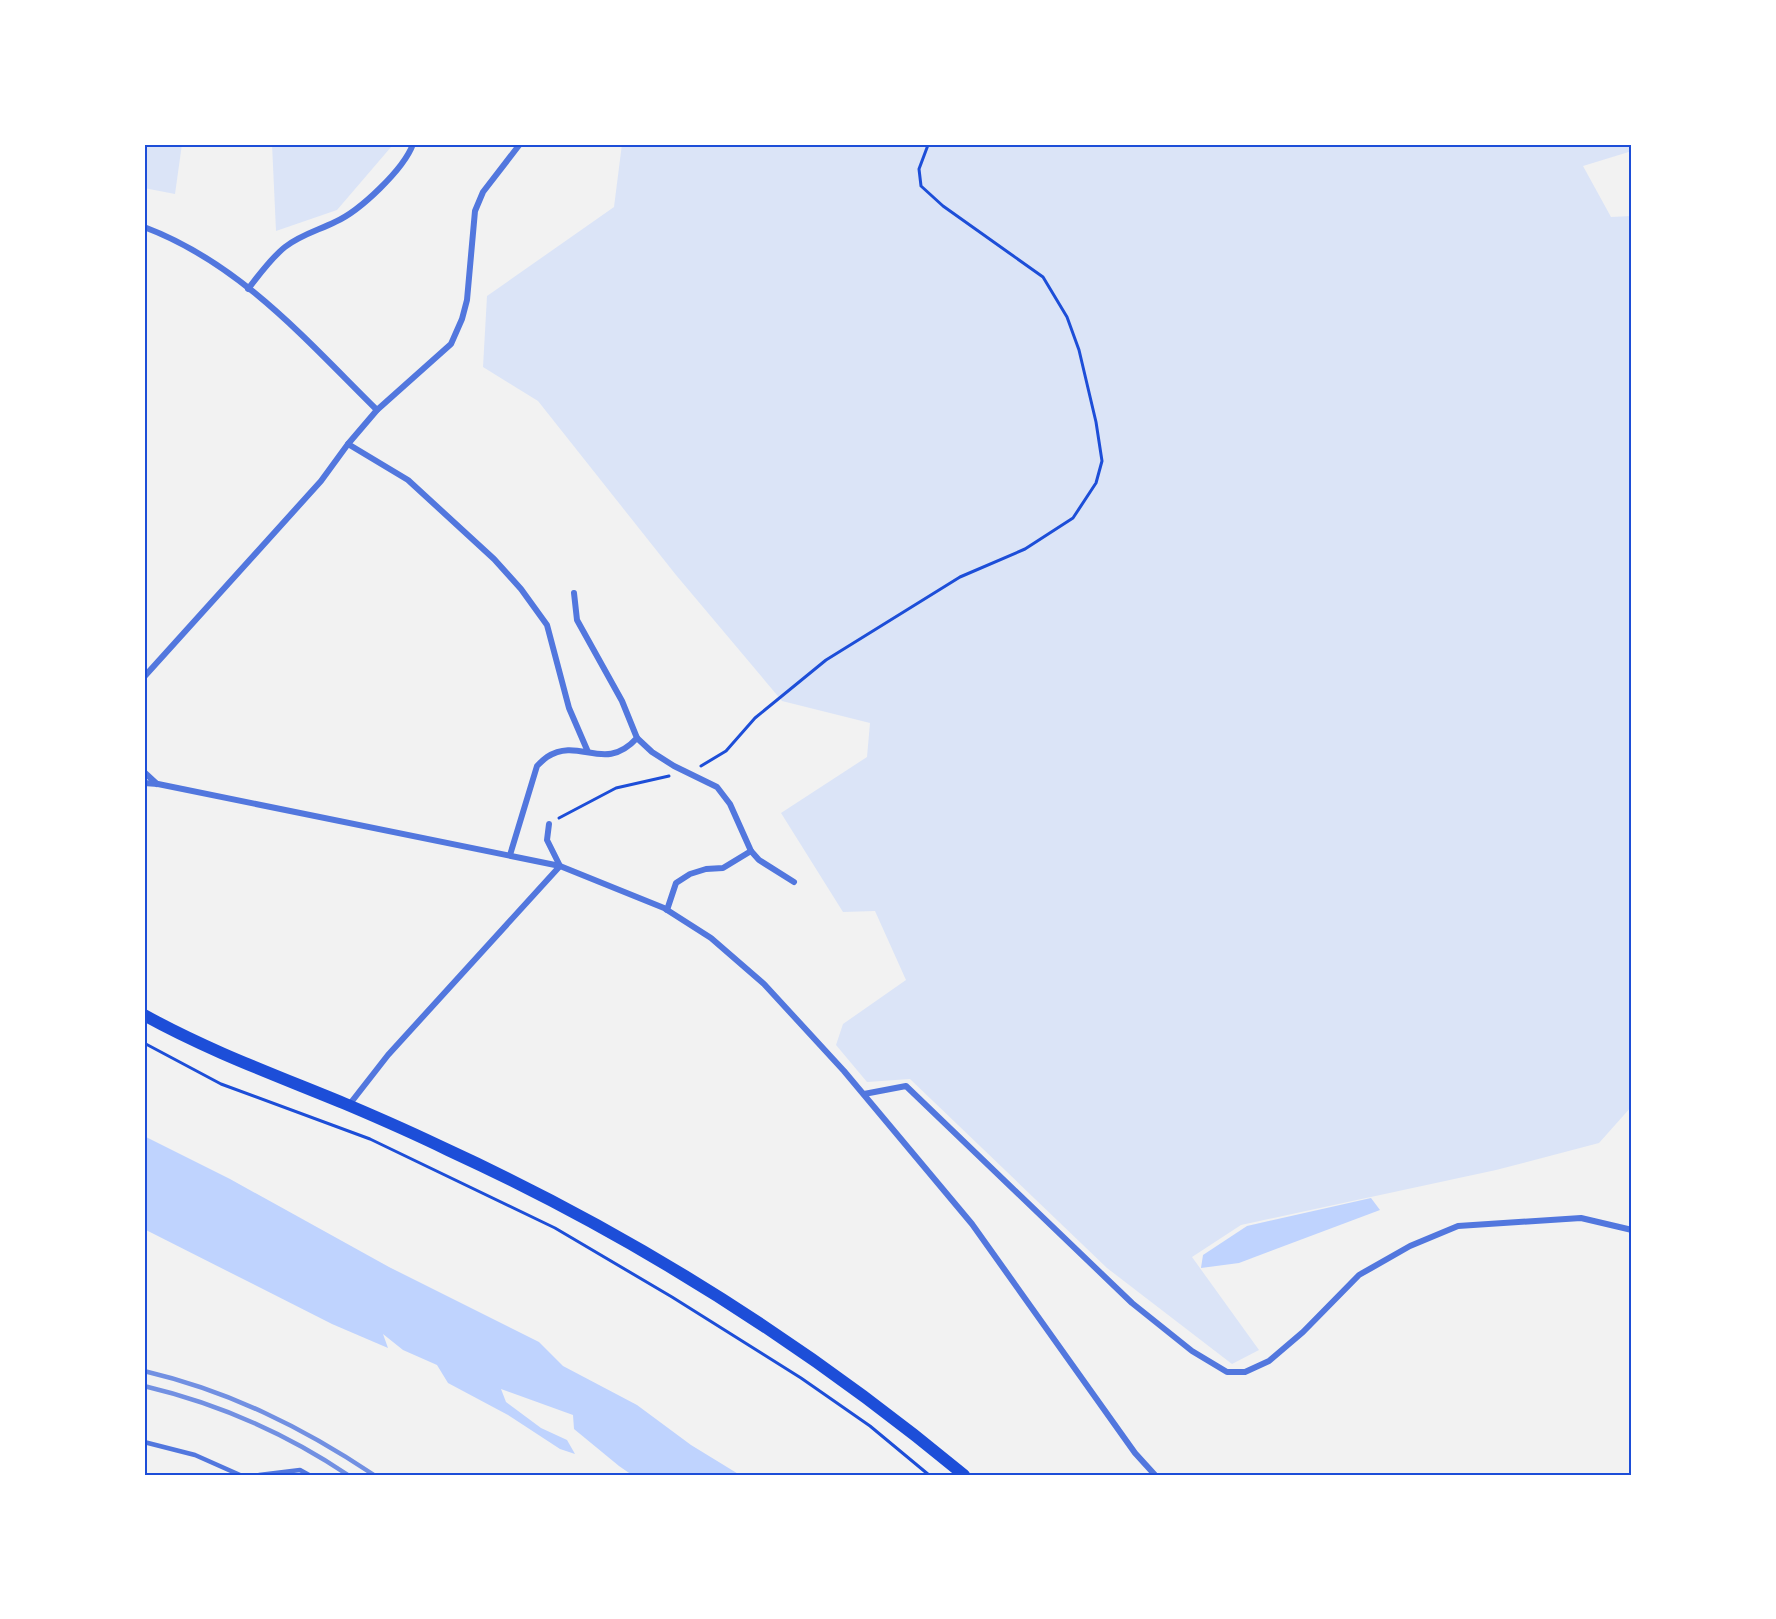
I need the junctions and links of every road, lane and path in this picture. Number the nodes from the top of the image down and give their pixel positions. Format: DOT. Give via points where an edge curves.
graph roads {
  1 [pos="413,144"];
  2 [pos="520,144"];
  3 [pos="930,144"];
  4 [pos="144,227"];
  5 [pos="248,289"];
  6 [pos="377,410"];
  7 [pos="348,444"];
  8 [pos="574,593"];
  9 [pos="144,678"];
  10 [pos="637,738"];
  11 [pos="588,752"];
  12 [pos="694,770"];
  13 [pos="144,772"];
  14 [pos="672,775"];
  15 [pos="144,783"];
  16 [pos="158,784"];
  17 [pos="549,824"];
  18 [pos="751,850"];
  19 [pos="510,855"];
  20 [pos="560,866"];
  21 [pos="794,882"];
  22 [pos="667,910"];
  23 [pos="144,1015"];
  24 [pos="144,1043"];
  25 [pos="864,1094"];
  26 [pos="349,1106"];
  27 [pos="1632,1230"];
  28 [pos="144,1442"];
  29 [pos="240,1475"];
  30 [pos="259,1475"];
  31 [pos="309,1475"];
  32 [pos="929,1475"];
  33 [pos="964,1475"];
  34 [pos="1155,1475"];
  1 -- 5 [label="street" via="409,155 365,203 337,222 284,247"];
  2 -- 6 [label="street" via="483,192 475,211 467,300 451,344"];
  3 -- 12 [label="path" via="919,170 921,186 1043,277 1067,317 1096,423 1102,461 1096,483 1073,518 1025,549 960,577 826,660 755,718 726,751"];
  4 -- 5 [label="street" via="174,238"];
  5 -- 6 [label="street" via="274,308"];
  6 -- 7 [label="street"];
  7 -- 9 [label="street" via="321,481"];
  7 -- 11 [label="street" via="408,480 521,589 547,625 569,708"];
  8 -- 10 [label="street" via="577,620 622,701"];
  10 -- 11 [label="street" via="618,753 602,756"];
  10 -- 18 [label="street" via="674,766 717,787 730,804"];
  11 -- 19 [label="street" via="563,751 548,756 537,766"];
  13 -- 16 [label="street"];
  14 -- 17 [label="path" via="616,788"];
  15 -- 16 [label="street"];
  16 -- 19 [label="street"];
  17 -- 20 [label="street" via="547,840"];
  18 -- 21 [label="street" via="759,860"];
  18 -- 22 [label="street" via="723,868 690,874 676,883"];
  19 -- 20 [label="street"];
  20 -- 22 [label="street"];
  20 -- 26 [label="street" via="388,1055"];
  22 -- 25 [label="street" via="711,938 764,984"];
  23 -- 26 [label="main road" via="198,1044"];
  24 -- 32 [label="path" via="221,1084 370,1139 555,1228 801,1378 870,1426"];
  25 -- 27 [label="street" via="906,1086 1132,1303 1192,1351 1227,1372 1245,1372 1269,1361 1359,1275 1410,1246 1458,1226 1581,1218"];
  25 -- 34 [label="street" via="972,1224 1135,1453"];
  26 -- 33 [label="main road" via="534,1191 678,1272 850,1385"];
  28 -- 29 [label="lane" via="195,1455"];
  30 -- 31 [label="lane" via="300,1470"];
}
